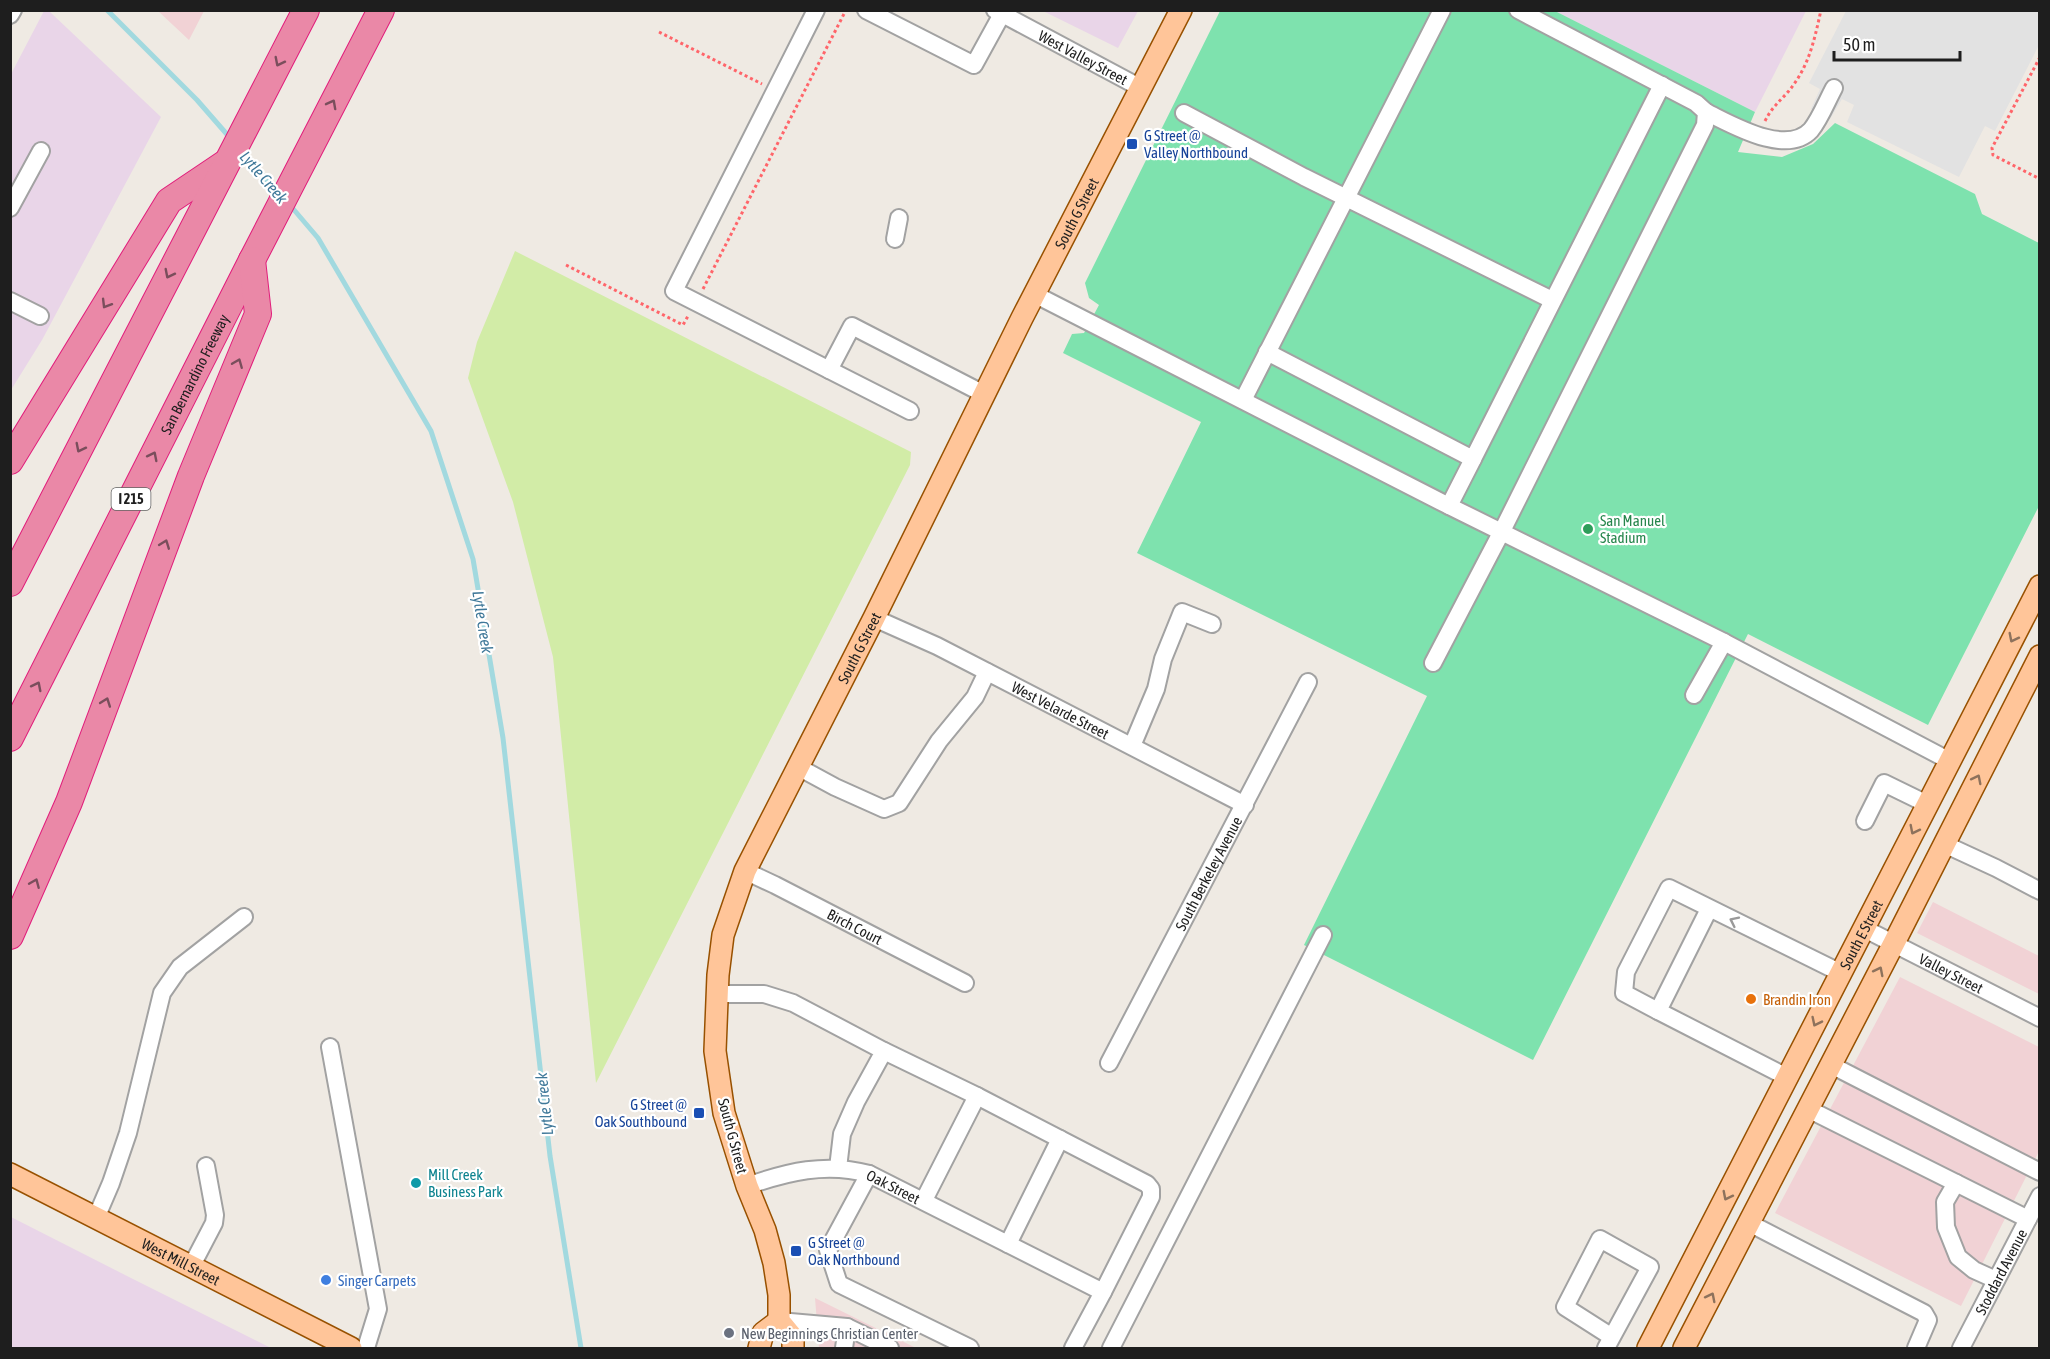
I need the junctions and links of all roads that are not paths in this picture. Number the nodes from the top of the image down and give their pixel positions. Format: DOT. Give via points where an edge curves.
graph roads {
  1 [pos="13,10"];
  2 [pos="306,10"];
  3 [pos="381,10"];
  4 [pos="816,10"];
  5 [pos="866,10"];
  6 [pos="1442,10"];
  7 [pos="1518,10"];
  8 [pos="1179,11"];
  9 [pos="998,12"];
  10 [pos="10,15"];
  11 [pos="1662,85"];
  12 [pos="1141,88"];
  13 [pos="1834,88"];
  14 [pos="1706,112"];
  15 [pos="1184,113"];
  16 [pos="41,151"];
  17 [pos="227,162"];
  18 [pos="1347,198"];
  19 [pos="10,208"];
  20 [pos="898,218"];
  21 [pos="895,239"];
  22 [pos="252,260"];
  23 [pos="1035,294"];
  24 [pos="1552,300"];
  25 [pos="10,301"];
  26 [pos="40,316"];
  27 [pos="1267,352"];
  28 [pos="829,369"];
  29 [pos="984,394"];
  30 [pos="1243,400"];
  31 [pos="910,411"];
  32 [pos="1473,459"];
  33 [pos="10,460"];
  34 [pos="1449,506"];
  35 [pos="1502,531"];
  36 [pos="10,583"];
  37 [pos="2040,586"];
  38 [pos="874,618"];
  39 [pos="1212,624"];
  40 [pos="1724,642"];
  41 [pos="2040,656"];
  42 [pos="1433,663"];
  43 [pos="987,672"];
  44 [pos="1308,682"];
  45 [pos="1694,695"];
  46 [pos="10,738"];
  47 [pos="1132,746"];
  48 [pos="1950,761"];
  49 [pos="798,767"];
  50 [pos="1927,804"];
  51 [pos="1245,805"];
  52 [pos="1865,821"];
  53 [pos="1944,844"];
  54 [pos="745,871"];
  55 [pos="2040,891"];
  56 [pos="1709,909"];
  57 [pos="244,917"];
  58 [pos="1863,928"];
  59 [pos="10,936"];
  60 [pos="1323,936"];
  61 [pos="1894,943"];
  62 [pos="1841,973"];
  63 [pos="965,983"];
  64 [pos="717,994"];
  65 [pos="1658,1011"];
  66 [pos="2040,1018"];
  67 [pos="330,1047"];
  68 [pos="884,1051"];
  69 [pos="1109,1063"];
  70 [pos="1831,1065"];
  71 [pos="1789,1078"];
  72 [pos="977,1096"];
  73 [pos="1808,1109"];
  74 [pos="1060,1139"];
  75 [pos="206,1166"];
  76 [pos="838,1168"];
  77 [pos="2040,1172"];
  78 [pos="869,1173"];
  79 [pos="10,1174"];
  80 [pos="1956,1183"];
  81 [pos="747,1186"];
  82 [pos="924,1200"];
  83 [pos="2035,1210"];
  84 [pos="96,1218"];
  85 [pos="1749,1223"];
  86 [pos="1008,1244"];
  87 [pos="191,1267"];
  88 [pos="1996,1280"];
  89 [pos="1103,1292"];
  90 [pos="779,1321"];
  91 [pos="847,1327"];
  92 [pos="1609,1343"];
  93 [pos="1968,1346"];
  94 [pos="351,1348"];
  95 [pos="366,1348"];
  96 [pos="759,1348"];
  97 [pos="793,1348"];
  98 [pos="844,1348"];
  99 [pos="890,1348"];
  100 [pos="970,1348"];
  101 [pos="1073,1348"];
  102 [pos="1112,1348"];
  103 [pos="1648,1348"];
  104 [pos="1684,1348"];
  105 [pos="1916,1348"];
  1 -- 10 [label="street"];
  2 -- 17 [label="highway, one-way"];
  22 -- 3 [label="highway, San Bernardino Freeway / I 215, one-way"];
  4 -- 28 [label="street" via="674,291"];
  5 -- 9 [label="street" via="974,65"];
  6 -- 18 [label="street"];
  7 -- 11 [label="street"];
  8 -- 12 [label="main road, South G Street"];
  9 -- 12 [label="street, West Valley Street"];
  11 -- 14 [label="street"];
  11 -- 24 [label="street"];
  12 -- 23 [label="main road, South G Street"];
  13 -- 14 [label="street" via="1810,130 1795,139 1775,140 1756,135"];
  14 -- 35 [label="street" via="1700,136"];
  15 -- 18 [label="street"];
  16 -- 19 [label="street"];
  17 -- 33 [label="highway, one-way" via="169,201"];
  17 -- 36 [label="highway, one-way"];
  18 -- 24 [label="street"];
  18 -- 27 [label="street"];
  20 -- 21 [label="street"];
  46 -- 22 [label="highway, San Bernardino Freeway / I 215, one-way"];
  59 -- 22 [label="highway, one-way" via="69,802 191,476 258,314"];
  23 -- 29 [label="main road, South G Street"];
  23 -- 30 [label="street"];
  24 -- 32 [label="street"];
  25 -- 26 [label="street"];
  27 -- 30 [label="street"];
  27 -- 32 [label="street"];
  28 -- 29 [label="street" via="852,326"];
  28 -- 31 [label="street"];
  29 -- 38 [label="main road, South G Street"];
  30 -- 34 [label="street"];
  32 -- 34 [label="street"];
  34 -- 35 [label="street"];
  35 -- 40 [label="street"];
  35 -- 42 [label="street"];
  37 -- 48 [label="main road, South E Street, one-way"];
  38 -- 43 [label="street, West Velarde Street"];
  38 -- 49 [label="main road, South G Street"];
  39 -- 47 [label="street" via="1182,612"];
  40 -- 45 [label="street"];
  40 -- 48 [label="street"];
  53 -- 41 [label="main road, one-way"];
  43 -- 47 [label="street, West Velarde Street"];
  43 -- 49 [label="street" via="975,697 939,741 899,803 884,809"];
  44 -- 51 [label="street, South Berkeley Avenue"];
  47 -- 51 [label="street, West Velarde Street"];
  48 -- 50 [label="main road, South E Street"];
  49 -- 54 [label="main road, South G Street"];
  50 -- 52 [label="street" via="1884,783"];
  50 -- 58 [label="main road, South E Street, one-way"];
  51 -- 69 [label="street, South Berkeley Avenue"];
  53 -- 55 [label="street"];
  53 -- 61 [label="main road"];
  54 -- 63 [label="street, Birch Court"];
  54 -- 64 [label="main road, South G Street" via="723,935"];
  62 -- 56 [label="street, one-way"];
  56 -- 65 [label="street"];
  56 -- 65 [label="street" via="1669,888 1626,972 1624,993"];
  57 -- 84 [label="street" via="180,967 162,993 128,1133"];
  58 -- 61 [label="street, Valley Street"];
  58 -- 62 [label="main road, South E Street"];
  60 -- 102 [label="street"];
  61 -- 66 [label="street, Valley Street"];
  70 -- 61 [label="main road, one-way"];
  62 -- 71 [label="main road, South E Street, one-way"];
  64 -- 68 [label="street" via="764,993 793,1003"];
  64 -- 81 [label="main road, South G Street" via="715,1051 724,1113"];
  65 -- 71 [label="street"];
  67 -- 95 [label="street" via="378,1309"];
  68 -- 72 [label="street"];
  68 -- 76 [label="street" via="842,1134"];
  70 -- 73 [label="main road"];
  70 -- 77 [label="street"];
  71 -- 103 [label="main road, South E Street, one-way"];
  72 -- 74 [label="street"];
  72 -- 82 [label="street"];
  73 -- 80 [label="street"];
  73 -- 85 [label="main road"];
  74 -- 86 [label="street"];
  74 -- 89 [label="street" via="1151,1189 1151,1197"];
  75 -- 87 [label="street" via="214,1223"];
  76 -- 78 [label="street, Oak Street"];
  76 -- 81 [label="street, Oak Street" via="782,1174"];
  78 -- 82 [label="street, Oak Street"];
  78 -- 100 [label="street" via="828,1250 839,1284"];
  79 -- 84 [label="main road, West Mill Street"];
  80 -- 83 [label="street"];
  80 -- 88 [label="street" via="1946,1202 1946,1227 1958,1257"];
  81 -- 90 [label="main road, South G Street" via="774,1263"];
  82 -- 86 [label="street, Oak Street"];
  83 -- 88 [label="street, Stoddard Avenue"];
  84 -- 87 [label="main road, West Mill Street"];
  104 -- 85 [label="main road, one-way"];
  85 -- 105 [label="street" via="1924,1313 1928,1320"];
  86 -- 89 [label="street, Oak Street"];
  87 -- 94 [label="main road, West Mill Street"];
  88 -- 93 [label="street, Stoddard Avenue"];
  89 -- 101 [label="street"];
  90 -- 91 [label="street"];
  90 -- 96 [label="main road" via="763,1334"];
  90 -- 97 [label="main road, South G Street" via="792,1338"];
  91 -- 98 [label="street"];
  91 -- 99 [label="street"];
  92 -- 92 [label="street" via="1565,1307 1600,1239 1650,1267"];
}
